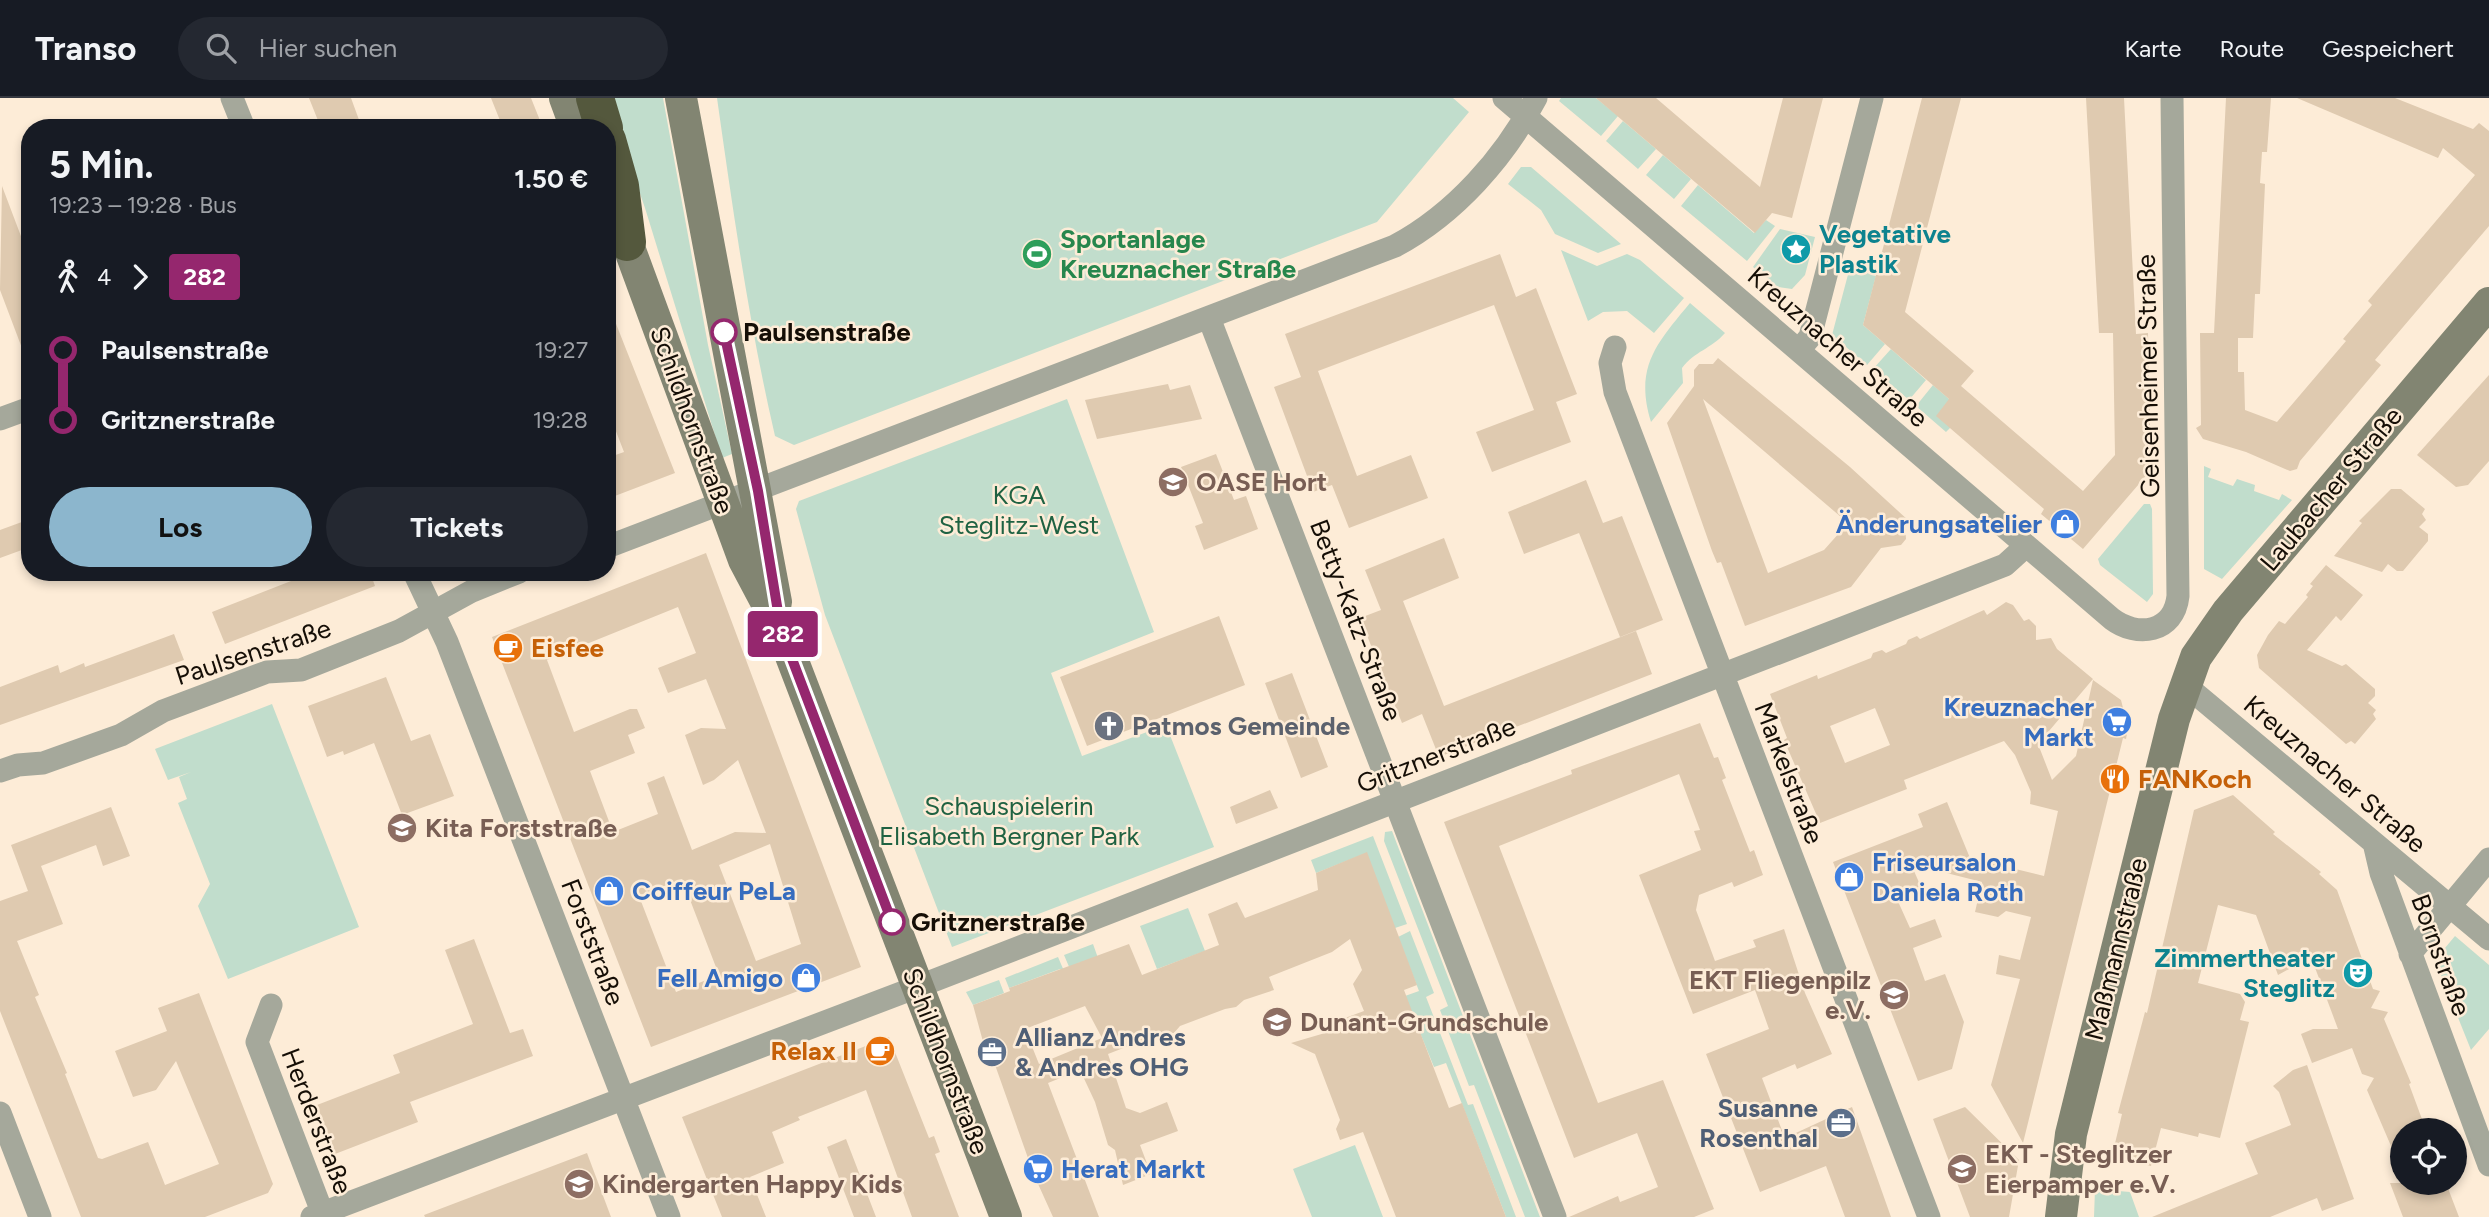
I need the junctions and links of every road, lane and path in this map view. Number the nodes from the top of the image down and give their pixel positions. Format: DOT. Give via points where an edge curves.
graph roads {
  1 [pos="232,98"];
  2 [pos="565,98"];
  3 [pos="595,98"];
  4 [pos="681,98"];
  5 [pos="1504,98"];
  6 [pos="1872,98"];
  7 [pos="2172,98"];
  8 [pos="1531,107"];
  9 [pos="240,119"];
  10 [pos="573,119"];
  11 [pos="601,119"];
  12 [pos="616,170"];
  13 [pos="616,224"];
  14 [pos="627,242"];
  15 [pos="2489,303"];
  16 [pos="1209,318"];
  17 [pos="1615,347"];
  18 [pos="1798,350"];
  19 [pos="21,409"];
  20 [pos="2,412"];
  21 [pos="758,491"];
  22 [pos="722,504"];
  23 [pos="616,544"];
  24 [pos="2026,546"];
  25 [pos="418,581"];
  26 [pos="497,581"];
  27 [pos="433,612"];
  28 [pos="781,630"];
  29 [pos="2139,631"];
  30 [pos="1722,674"];
  31 [pos="2184,684"];
  32 [pos="0,771"];
  33 [pos="1396,802"];
  34 [pos="2374,843"];
  35 [pos="2489,859"];
  36 [pos="2451,906"];
  37 [pos="2489,939"];
  38 [pos="2410,954"];
  39 [pos="918,987"];
  40 [pos="271,1005"];
  41 [pos="624,1099"];
  42 [pos="0,1113"];
  43 [pos="2489,1165"];
  44 [pos="319,1216"];
  45 [pos="40,1217"];
  46 [pos="669,1217"];
  47 [pos="1006,1217"];
  48 [pos="1555,1217"];
  49 [pos="1929,1217"];
  50 [pos="2061,1217"];
  1 -- 9 [label="street"];
  2 -- 10 [label="main road"];
  3 -- 11 [label="highway"];
  4 -- 21 [label="main road, Schildhornstraße"];
  5 -- 8 [label="street, Kreuznacher Straße"];
  6 -- 18 [label="street" via="1810,337"];
  7 -- 29 [label="street, Geisenheimer Straße" via="2178,596 2168,620 2152,630"];
  8 -- 16 [label="street" via="1456,203 1412,237"];
  8 -- 18 [label="street, Kreuznacher Straße"];
  12 -- 14 [label="highway"];
  13 -- 14 [label="main road, Schildhornstraße"];
  14 -- 22 [label="main road, Schildhornstraße"];
  15 -- 31 [label="main road, Laubacher Straße" via="2228,611 2201,648"];
  16 -- 21 [label="street"];
  16 -- 33 [label="street, Betty-Katz-Straße"];
  17 -- 30 [label="street, Markelstraße" via="1610,363 1615,392"];
  18 -- 24 [label="street, Kreuznacher Straße"];
  19 -- 20 [label="street"];
  21 -- 22 [label="street"];
  21 -- 28 [label="main road, Schildhornstraße"];
  22 -- 23 [label="street"];
  22 -- 28 [label="main road, Schildhornstraße" via="744,560"];
  24 -- 29 [label="street, Kreuznacher Straße" via="2123,628"];
  24 -- 30 [label="street, Gritznerstraße" via="2005,565"];
  25 -- 27 [label="street, Forststraße"];
  26 -- 27 [label="street, Paulsenstraße"];
  27 -- 32 [label="street, Paulsenstraße" via="399,631 300,670 267,672 163,711 121,735 43,763"];
  27 -- 41 [label="street, Forststraße"];
  28 -- 39 [label="main road, Schildhornstraße"];
  30 -- 33 [label="street, Gritznerstraße"];
  30 -- 49 [label="street, Markelstraße"];
  31 -- 34 [label="street, Kreuznacher Straße"];
  31 -- 50 [label="main road, Maßmannstraße" via="2071,1134"];
  33 -- 39 [label="street, Gritznerstraße"];
  33 -- 48 [label="street, Betty-Katz-Straße"];
  34 -- 36 [label="street, Kreuznacher Straße"];
  34 -- 38 [label="street, Bornstraße"];
  35 -- 36 [label="street"];
  36 -- 37 [label="street, Kreuznacher Straße"];
  36 -- 38 [label="street"];
  38 -- 43 [label="street, Bornstraße"];
  39 -- 41 [label="street, Gritznerstraße"];
  39 -- 47 [label="main road, Schildhornstraße"];
  40 -- 44 [label="street, Herderstraße" via="257,1042"];
  41 -- 44 [label="street, Gritznerstraße"];
  41 -- 46 [label="street, Forststraße"];
  42 -- 45 [label="street"];
}
